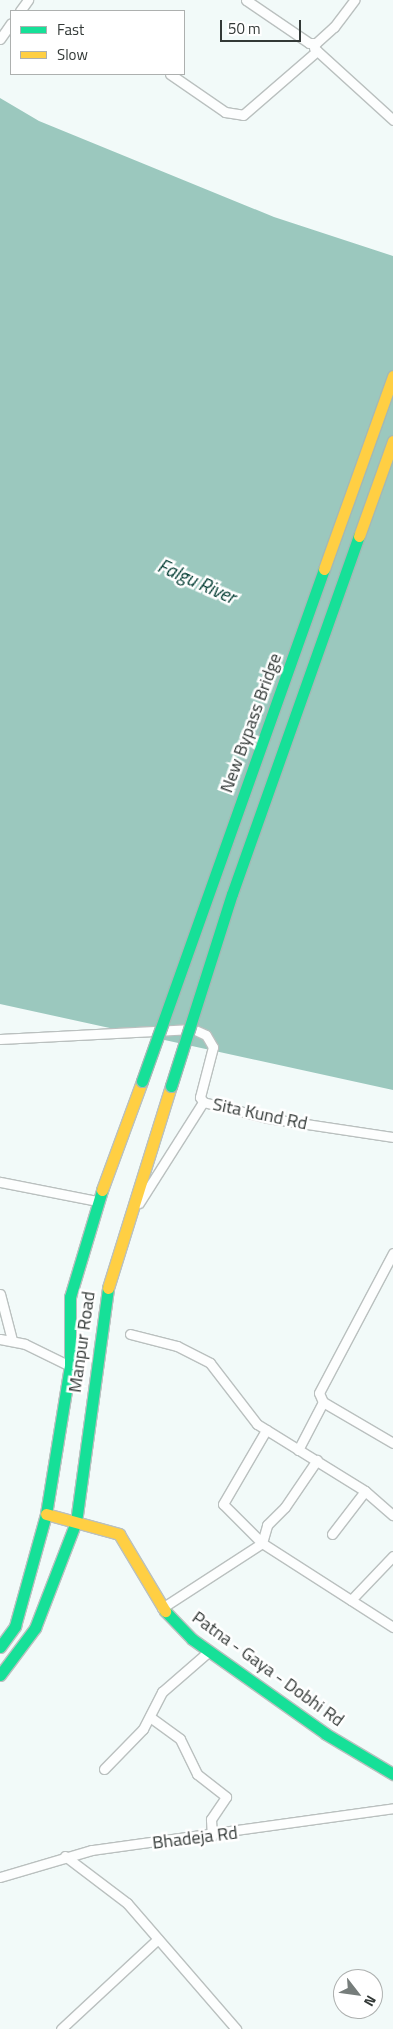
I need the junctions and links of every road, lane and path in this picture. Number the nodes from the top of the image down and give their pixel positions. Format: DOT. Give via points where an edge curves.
graph roads {
  1 [pos="246,0"];
  2 [pos="354,0"];
  3 [pos="10,24"];
  4 [pos="0,38"];
  5 [pos="309,43"];
  6 [pos="317,51"];
  7 [pos="171,75"];
  8 [pos="393,120"];
  9 [pos="393,376"];
  10 [pos="393,441"];
  11 [pos="0,1039"];
  12 [pos="142,1081"];
  13 [pos="203,1102"];
  14 [pos="393,1138"];
  15 [pos="0,1182"];
  16 [pos="97,1202"];
  17 [pos="130,1218"];
  18 [pos="393,1253"];
  19 [pos="0,1294"];
  20 [pos="130,1334"];
  21 [pos="0,1339"];
  22 [pos="12,1340"];
  23 [pos="70,1366"];
  24 [pos="323,1402"];
  25 [pos="266,1430"];
  26 [pos="393,1443"];
  27 [pos="298,1450"];
  28 [pos="317,1460"];
  29 [pos="365,1491"];
  30 [pos="46,1514"];
  31 [pos="393,1515"];
  32 [pos="76,1522"];
  33 [pos="332,1534"];
  34 [pos="262,1542"];
  35 [pos="393,1556"];
  36 [pos="351,1600"];
  37 [pos="162,1608"];
  38 [pos="393,1627"];
  39 [pos="0,1647"];
  40 [pos="208,1652"];
  41 [pos="0,1675"];
  42 [pos="150,1717"];
  43 [pos="104,1769"];
  44 [pos="393,1774"];
  45 [pos="393,1808"];
  46 [pos="212,1836"];
  47 [pos="65,1856"];
  48 [pos="0,1878"];
  49 [pos="158,1939"];
  50 [pos="60,2029"];
  51 [pos="236,2029"];
  1 -- 5 [label="street"];
  2 -- 5 [label="street" via="334,28 316,43"];
  3 -- 4 [label="street"];
  5 -- 6 [label="street"];
  6 -- 7 [label="street" via="243,115 226,112"];
  6 -- 8 [label="street"];
  9 -- 12 [label="main road, New Bypass Bridge, bridge"];
  10 -- 17 [label="main road, Manpur Road, bridge" via="232,894"];
  11 -- 13 [label="street" via="193,1029 206,1035 213,1047 200,1098"];
  12 -- 16 [label="main road, Manpur Road"];
  13 -- 14 [label="street, Sita Kund Rd" via="267,1118"];
  13 -- 17 [label="street, Sita Kund Rd"];
  15 -- 16 [label="street"];
  16 -- 23 [label="main road, Manpur Road" via="70,1297"];
  17 -- 32 [label="main road, Manpur Road" via="104,1300"];
  18 -- 24 [label="street" via="320,1390"];
  19 -- 22 [label="street"];
  20 -- 25 [label="street" via="177,1346 210,1364"];
  21 -- 22 [label="street"];
  22 -- 23 [label="street"];
  23 -- 30 [label="main road, Manpur Road"];
  24 -- 26 [label="street"];
  24 -- 27 [label="street"];
  25 -- 27 [label="street"];
  25 -- 34 [label="street" via="223,1504"];
  27 -- 28 [label="street"];
  28 -- 29 [label="street"];
  28 -- 34 [label="street" via="267,1525"];
  29 -- 31 [label="street"];
  29 -- 33 [label="street"];
  30 -- 32 [label="main road, Patna - Gaya - Dobhi Rd"];
  30 -- 39 [label="main road, Manpur Road" via="15,1626"];
  32 -- 37 [label="main road, Patna - Gaya - Dobhi Rd" via="119,1534"];
  32 -- 41 [label="main road, Manpur Road" via="35,1628"];
  34 -- 36 [label="street"];
  34 -- 37 [label="street"];
  35 -- 36 [label="street"];
  36 -- 38 [label="street"];
  37 -- 40 [label="main road, Patna - Gaya - Dobhi Rd"];
  40 -- 42 [label="street" via="162,1692"];
  40 -- 44 [label="main road, Patna - Gaya - Dobhi Rd"];
  42 -- 43 [label="street"];
  42 -- 46 [label="street" via="180,1739 197,1774 226,1797 211,1819"];
  45 -- 46 [label="street, Bhadeja Rd"];
  46 -- 47 [label="street, Bhadeja Rd"];
  47 -- 48 [label="street, Bhadeja Rd"];
  47 -- 49 [label="street" via="117,1894"];
  49 -- 50 [label="street"];
  49 -- 51 [label="street"];
}
